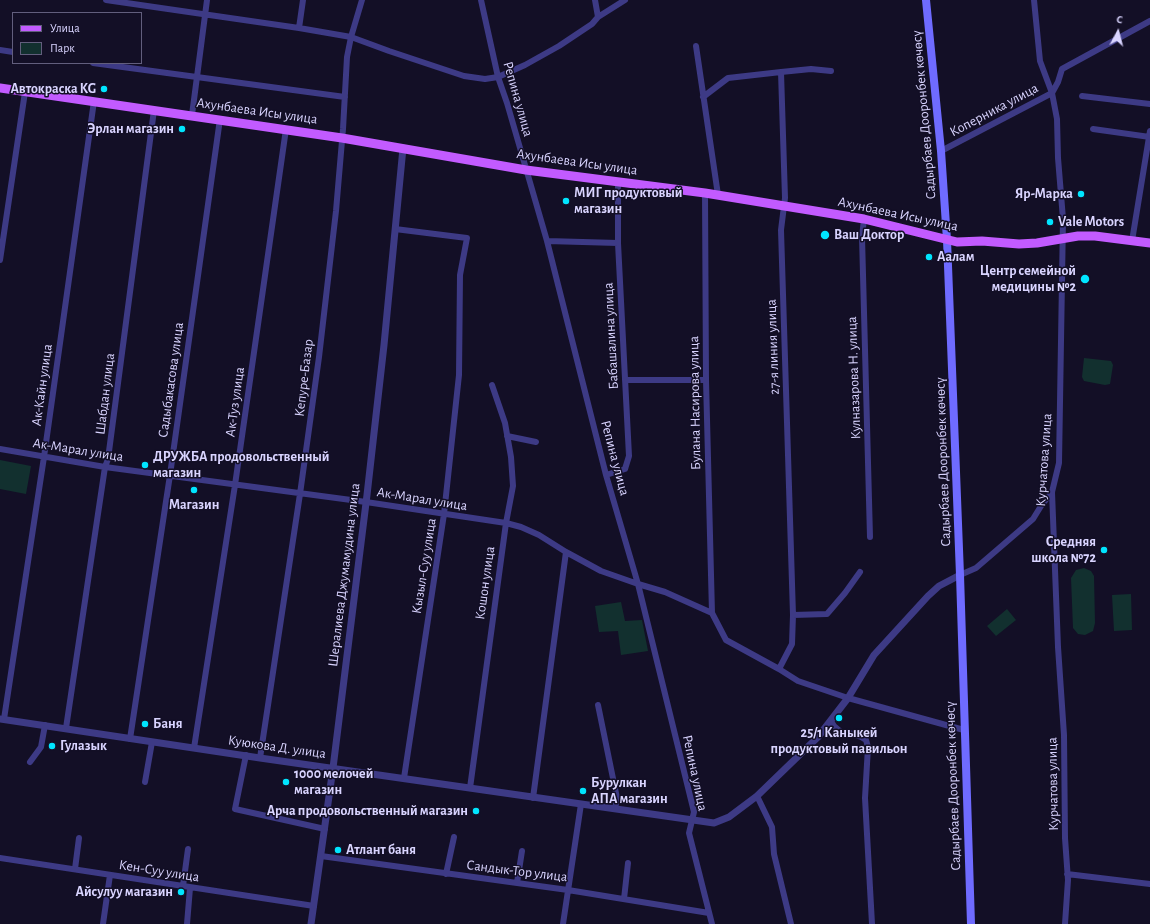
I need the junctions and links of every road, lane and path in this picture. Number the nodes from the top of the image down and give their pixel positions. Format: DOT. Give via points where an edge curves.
graph roads {
  1 [pos="106,0"];
  2 [pos="207,0"];
  3 [pos="303,0"];
  4 [pos="362,0"];
  5 [pos="481,0"];
  6 [pos="595,0"];
  7 [pos="625,0"];
  8 [pos="926,0"];
  9 [pos="1034,0"];
  10 [pos="205,14"];
  11 [pos="598,17"];
  12 [pos="1150,21"];
  13 [pos="299,28"];
  14 [pos="351,37"];
  15 [pos="696,46"];
  16 [pos="0,50"];
  17 [pos="12,52"];
  18 [pos="100,64"];
  19 [pos="831,71"];
  20 [pos="781,72"];
  21 [pos="197,77"];
  22 [pos="498,77"];
  23 [pos="0,88"];
  24 [pos="25,92"];
  25 [pos="1052,93"];
  26 [pos="1082,96"];
  27 [pos="345,97"];
  28 [pos="703,97"];
  29 [pos="94,101"];
  30 [pos="1150,104"];
  31 [pos="154,110"];
  32 [pos="192,115"];
  33 [pos="220,119"];
  34 [pos="1093,129"];
  35 [pos="286,130"];
  36 [pos="1150,135"];
  37 [pos="342,138"];
  38 [pos="403,148"];
  39 [pos="941,152"];
  40 [pos="526,170"];
  41 [pos="618,182"];
  42 [pos="705,193"];
  43 [pos="718,195"];
  44 [pos="784,206"];
  45 [pos="864,220"];
  46 [pos="395,229"];
  47 [pos="1062,239"];
  48 [pos="947,240"];
  49 [pos="547,241"];
  50 [pos="1132,241"];
  51 [pos="618,243"];
  52 [pos="1150,243"];
  53 [pos="0,260"];
  54 [pos="625,380"];
  55 [pos="706,380"];
  56 [pos="492,385"];
  57 [pos="507,436"];
  58 [pos="536,442"];
  59 [pos="0,449"];
  60 [pos="44,457"];
  61 [pos="105,467"];
  62 [pos="170,475"];
  63 [pos="606,475"];
  64 [pos="236,484"];
  65 [pos="1052,492"];
  66 [pos="300,494"];
  67 [pos="366,502"];
  68 [pos="444,514"];
  69 [pos="506,523"];
  70 [pos="870,537"];
  71 [pos="566,552"];
  72 [pos="860,572"];
  73 [pos="960,575"];
  74 [pos="638,584"];
  75 [pos="712,613"];
  76 [pos="793,615"];
  77 [pos="779,669"];
  78 [pos="848,698"];
  79 [pos="598,705"];
  80 [pos="2,719"];
  81 [pos="831,721"];
  82 [pos="45,725"];
  83 [pos="66,728"];
  84 [pos="964,730"];
  85 [pos="130,739"];
  86 [pos="152,742"];
  87 [pos="194,748"];
  88 [pos="246,755"];
  89 [pos="260,758"];
  90 [pos="30,762"];
  91 [pos="333,768"];
  92 [pos="404,778"];
  93 [pos="145,782"];
  94 [pos="470,788"];
  95 [pos="757,796"];
  96 [pos="533,798"];
  97 [pos="580,804"];
  98 [pos="615,809"];
  99 [pos="692,820"];
  100 [pos="325,829"];
  101 [pos="454,837"];
  102 [pos="79,838"];
  103 [pos="188,848"];
  104 [pos="522,851"];
  105 [pos="321,856"];
  106 [pos="0,858"];
  107 [pos="628,863"];
  108 [pos="75,869"];
  109 [pos="110,874"];
  110 [pos="446,874"];
  111 [pos="1067,874"];
  112 [pos="518,884"];
  113 [pos="1150,884"];
  114 [pos="183,886"];
  115 [pos="190,888"];
  116 [pos="568,890"];
  117 [pos="624,899"];
  118 [pos="314,906"];
  119 [pos="709,913"];
  120 [pos="103,924"];
  121 [pos="187,924"];
  122 [pos="311,924"];
  123 [pos="563,924"];
  124 [pos="712,924"];
  125 [pos="791,924"];
  126 [pos="872,924"];
  127 [pos="971,924"];
  128 [pos="1065,924"];
  1 -- 10 [label="street"];
  2 -- 10 [label="street"];
  3 -- 13 [label="street"];
  4 -- 14 [label="street, Кепуре-Базар"];
  5 -- 22 [label="street, Репина улица"];
  6 -- 11 [label="street"];
  7 -- 11 [label="street"];
  8 -- 39 [label="main road, Садырбаев Дооронбек көчөсү"];
  9 -- 25 [label="street, Курчатова улица" via="1040,61"];
  10 -- 13 [label="street"];
  10 -- 21 [label="street"];
  11 -- 22 [label="street" via="592,24 559,46"];
  12 -- 25 [label="street, Коперника улица" via="1062,69"];
  13 -- 14 [label="street"];
  14 -- 22 [label="street" via="464,76 485,79"];
  14 -- 27 [label="street, Кепуре-Базар"];
  15 -- 28 [label="street"];
  16 -- 17 [label="street"];
  18 -- 21 [label="street"];
  19 -- 20 [label="street" via="811,69"];
  20 -- 28 [label="street" via="728,78"];
  20 -- 44 [label="street, 27-я линия улица"];
  21 -- 27 [label="street"];
  21 -- 32 [label="street"];
  22 -- 40 [label="street, Репина улица"];
  23 -- 24 [label="main road, Ахунбаева Исы улица"];
  24 -- 29 [label="main road, Ахунбаева Исы улица"];
  24 -- 53 [label="street"];
  25 -- 39 [label="street, Коперника улица"];
  25 -- 47 [label="street, Курчатова улица" via="1057,119"];
  26 -- 30 [label="street"];
  27 -- 37 [label="street, Кепуре-Базар"];
  28 -- 43 [label="street"];
  29 -- 31 [label="main road, Ахунбаева Исы улица"];
  29 -- 60 [label="street, Ак-Кайн улица"];
  31 -- 32 [label="main road, Ахунбаева Исы улица"];
  31 -- 61 [label="street, Шабдан улица"];
  32 -- 33 [label="main road, Ахунбаева Исы улица"];
  33 -- 35 [label="main road, Ахунбаева Исы улица"];
  33 -- 62 [label="street, Садыбакасова улица"];
  34 -- 36 [label="street"];
  35 -- 37 [label="main road, Ахунбаева Исы улица"];
  35 -- 64 [label="street, Ак-Туз улица"];
  36 -- 50 [label="street"];
  37 -- 38 [label="main road, Ахунбаева Исы улица"];
  37 -- 66 [label="street, Кепуре-Базар" via="336,211"];
  38 -- 40 [label="main road, Ахунбаева Исы улица"];
  38 -- 46 [label="street, Шералиева Джумамудина улица"];
  39 -- 48 [label="main road, Садырбаев Дооронбек көчөсү"];
  40 -- 41 [label="main road, Ахунбаева Исы улица"];
  40 -- 49 [label="street, Репина улица"];
  41 -- 42 [label="main road, Ахунбаева Исы улица"];
  41 -- 51 [label="street, Бабашалина улица"];
  42 -- 43 [label="main road, Ахунбаева Исы улица"];
  42 -- 55 [label="street, Булана Насирова улица"];
  43 -- 44 [label="main road, Ахунбаева Исы улица"];
  44 -- 45 [label="main road, Ахунбаева Исы улица"];
  44 -- 76 [label="street, 27-я линия улица" via="781,230"];
  45 -- 48 [label="main road, Ахунбаева Исы улица"];
  45 -- 70 [label="street, Кулназарова Н. улица" via="862,237"];
  46 -- 67 [label="street, Шералиева Джумамудина улица"];
  46 -- 68 [label="street, Кызыл-Суу улица" via="467,238 460,275 459,376"];
  47 -- 48 [label="main road, Ахунбаева Исы улица" via="1019,244"];
  47 -- 50 [label="main road, Ахунбаева Исы улица" via="1095,236"];
  47 -- 65 [label="street, Курчатова улица" via="1059,463"];
  48 -- 73 [label="main road, Садырбаев Дооронбек көчөсү"];
  49 -- 51 [label="street"];
  49 -- 63 [label="street, Репина улица"];
  50 -- 52 [label="main road, Ахунбаева Исы улица"];
  51 -- 54 [label="street, Бабашалина улица"];
  54 -- 55 [label="street"];
  54 -- 63 [label="street, Бабашалина улица" via="629,456 625,469"];
  55 -- 75 [label="street, Булана Насирова улица"];
  56 -- 57 [label="street, Кошон улица"];
  57 -- 58 [label="street"];
  57 -- 69 [label="street, Кошон улица" via="513,486"];
  59 -- 60 [label="street, Ак-Марал улица"];
  60 -- 61 [label="street, Ак-Марал улица"];
  60 -- 80 [label="street, Ак-Кайн улица"];
  61 -- 62 [label="street, Ак-Марал улица"];
  61 -- 83 [label="street, Шабдан улица"];
  62 -- 64 [label="street, Ак-Марал улица"];
  62 -- 85 [label="street, Садыбакасова улица"];
  63 -- 74 [label="street, Репина улица"];
  64 -- 66 [label="street, Ак-Марал улица"];
  64 -- 87 [label="street, Ак-Туз улица"];
  65 -- 73 [label="street" via="1033,519 976,568"];
  65 -- 111 [label="street, Курчатова улица" via="1064,735"];
  66 -- 67 [label="street, Ак-Марал улица"];
  66 -- 89 [label="street, Кепуре-Базар"];
  67 -- 68 [label="street, Ак-Марал улица"];
  67 -- 91 [label="street, Шералиева Джумамудина улица"];
  68 -- 69 [label="street, Ак-Марал улица"];
  68 -- 92 [label="street, Кызыл-Суу улица"];
  69 -- 71 [label="street, Ак-Марал улица" via="539,535"];
  69 -- 94 [label="street, Кошон улица"];
  71 -- 74 [label="street, Ак-Марал улица" via="601,571"];
  71 -- 96 [label="street"];
  72 -- 76 [label="street" via="827,614"];
  73 -- 78 [label="street, Куюкова Д. улица" via="939,586 922,602 874,655"];
  73 -- 84 [label="main road, Садырбаев Дооронбек көчөсү"];
  74 -- 75 [label="street, Ак-Марал улица" via="665,592"];
  74 -- 99 [label="street, Репина улица" via="694,812"];
  75 -- 77 [label="street" via="726,640"];
  76 -- 77 [label="street, 27-я линия улица" via="792,644"];
  77 -- 78 [label="street" via="798,681"];
  78 -- 81 [label="street, Куюкова Д. улица"];
  78 -- 84 [label="street"];
  79 -- 98 [label="street" via="617,798"];
  80 -- 82 [label="street, Куюкова Д. улица"];
  81 -- 95 [label="street, Куюкова Д. улица"];
  81 -- 126 [label="street" via="841,732 866,740 868,747 865,798"];
  82 -- 83 [label="street, Куюкова Д. улица"];
  82 -- 90 [label="street" via="41,747"];
  83 -- 85 [label="street, Куюкова Д. улица"];
  84 -- 127 [label="main road, Садырбаев Дооронбек көчөсү"];
  85 -- 86 [label="street, Куюкова Д. улица"];
  86 -- 87 [label="street, Куюкова Д. улица"];
  86 -- 93 [label="street"];
  87 -- 88 [label="street, Куюкова Д. улица"];
  88 -- 89 [label="street, Куюкова Д. улица"];
  88 -- 100 [label="street" via="235,809"];
  89 -- 91 [label="street, Куюкова Д. улица"];
  91 -- 92 [label="street, Куюкова Д. улица"];
  91 -- 100 [label="street, Шералиева Джумамудина улица"];
  92 -- 94 [label="street, Куюкова Д. улица"];
  94 -- 96 [label="street, Куюкова Д. улица"];
  95 -- 99 [label="street, Куюкова Д. улица" via="720,822"];
  95 -- 125 [label="street" via="772,827 774,854"];
  96 -- 97 [label="street, Куюкова Д. улица"];
  97 -- 98 [label="street, Куюкова Д. улица"];
  97 -- 116 [label="street"];
  98 -- 99 [label="street, Куюкова Д. улица"];
  99 -- 119 [label="street, Репина улица" via="689,833"];
  100 -- 105 [label="street, Шералиева Джумамудина улица"];
  101 -- 110 [label="street"];
  102 -- 108 [label="street"];
  103 -- 114 [label="street"];
  104 -- 112 [label="street"];
  105 -- 110 [label="street, Сандык-Тор улица"];
  105 -- 118 [label="street, Шералиева Джумамудина улица"];
  106 -- 108 [label="street, Кен-Суу улица"];
  107 -- 117 [label="street"];
  108 -- 109 [label="street, Кен-Суу улица"];
  109 -- 114 [label="street, Кен-Суу улица"];
  109 -- 120 [label="street"];
  110 -- 112 [label="street, Сандык-Тор улица"];
  111 -- 113 [label="street"];
  111 -- 128 [label="street, Курчатова улица"];
  112 -- 116 [label="street, Сандык-Тор улица"];
  114 -- 115 [label="street, Кен-Суу улица"];
  115 -- 118 [label="street, Кен-Суу улица"];
  115 -- 121 [label="street"];
  116 -- 117 [label="street, Сандык-Тор улица"];
  116 -- 123 [label="street"];
  117 -- 119 [label="street, Сандык-Тор улица"];
  118 -- 122 [label="street, Шералиева Джумамудина улица"];
  119 -- 124 [label="street, Репина улица"];
}
